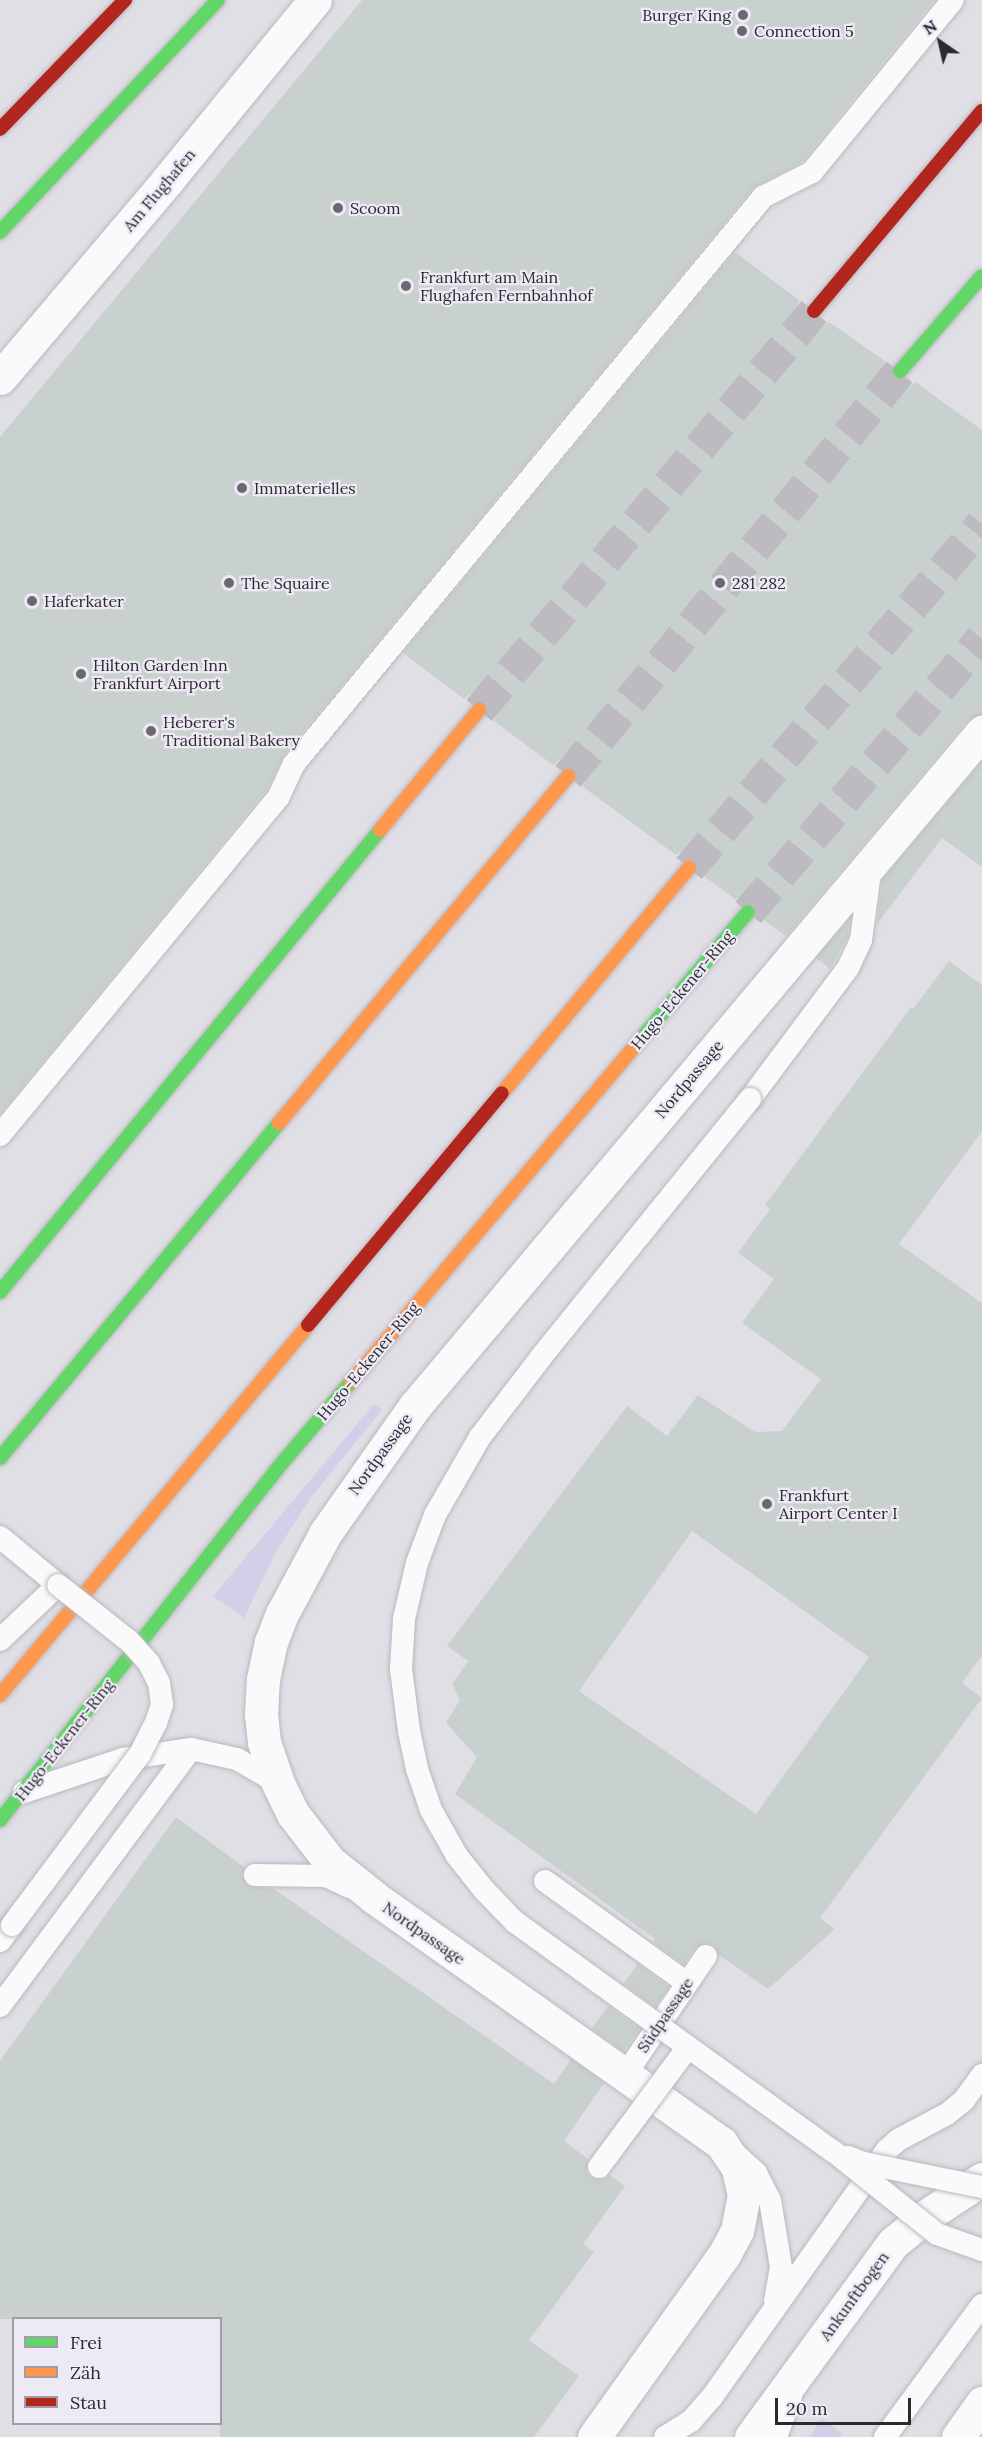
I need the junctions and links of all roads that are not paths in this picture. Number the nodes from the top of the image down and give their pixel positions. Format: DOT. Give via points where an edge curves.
graph roads {
  1 [pos="125,0"];
  2 [pos="218,0"];
  3 [pos="315,0"];
  4 [pos="953,0"];
  5 [pos="982,111"];
  6 [pos="0,129"];
  7 [pos="0,232"];
  8 [pos="982,276"];
  9 [pos="814,311"];
  10 [pos="900,372"];
  11 [pos="0,378"];
  12 [pos="478,710"];
  13 [pos="982,732"];
  14 [pos="568,776"];
  15 [pos="871,864"];
  16 [pos="689,868"];
  17 [pos="748,912"];
  18 [pos="0,1135"];
  19 [pos="0,1292"];
  20 [pos="0,1458"];
  21 [pos="0,1537"];
  22 [pos="58,1585"];
  23 [pos="0,1640"];
  24 [pos="0,1695"];
  25 [pos="191,1749"];
  26 [pos="278,1783"];
  27 [pos="22,1792"];
  28 [pos="0,1820"];
  29 [pos="255,1875"];
  30 [pos="545,1881"];
  31 [pos="374,1897"];
  32 [pos="0,1941"];
  33 [pos="706,1956"];
  34 [pos="687,1983"];
  35 [pos="0,2006"];
  36 [pos="688,2047"];
  37 [pos="982,2074"];
  38 [pos="625,2075"];
  39 [pos="721,2143"];
  40 [pos="833,2151"];
  41 [pos="599,2167"];
  42 [pos="982,2179"];
  43 [pos="982,2187"];
  44 [pos="982,2250"];
  45 [pos="982,2305"];
  46 [pos="769,2316"];
  47 [pos="801,2369"];
  48 [pos="982,2403"];
  49 [pos="594,2437"];
  50 [pos="665,2437"];
  51 [pos="751,2437"];
  52 [pos="776,2437"];
  53 [pos="885,2437"];
  54 [pos="958,2437"];
  1 -- 6 [label="main road"];
  2 -- 7 [label="main road"];
  3 -- 11 [label="street, Am Flughafen"];
  4 -- 18 [label="lane" via="812,172 763,197 294,764 279,796"];
  5 -- 9 [label="main road"];
  8 -- 10 [label="main road"];
  12 -- 19 [label="main road"];
  13 -- 15 [label="street, Nordpassage"];
  14 -- 20 [label="main road"];
  15 -- 26 [label="street, Nordpassage" via="415,1406 326,1532 271,1642 261,1715 264,1742"];
  15 -- 36 [label="lane, bridge" via="861,940 848,968 750,1099 480,1437 435,1515 417,1563 404,1619 401,1659 417,1769 431,1810 457,1856 515,1922"];
  16 -- 24 [label="main road"];
  17 -- 27 [label="main road, Hugo-Eckener-Ring" via="276,1470"];
  21 -- 22 [label="lane"];
  22 -- 23 [label="lane"];
  22 -- 32 [label="lane, bridge" via="129,1641 149,1663 159,1683 162,1704 140,1754"];
  25 -- 26 [label="lane" via="237,1759"];
  25 -- 27 [label="lane" via="123,1759"];
  25 -- 35 [label="lane"];
  26 -- 31 [label="street, Nordpassage" via="310,1839 330,1862"];
  27 -- 28 [label="main road, Hugo-Eckener-Ring"];
  29 -- 31 [label="lane" via="326,1876"];
  30 -- 34 [label="lane"];
  31 -- 38 [label="street, Nordpassage"];
  33 -- 34 [label="lane, Südpassage"];
  34 -- 38 [label="lane, Südpassage"];
  36 -- 40 [label="lane, bridge"];
  36 -- 41 [label="lane, bridge"];
  37 -- 46 [label="lane" via="964,2100 947,2114 887,2150"];
  38 -- 39 [label="street, Nordpassage"];
  39 -- 46 [label="lane" via="756,2173 770,2200 781,2267 777,2296"];
  39 -- 49 [label="street" via="733,2157 742,2181 743,2212 737,2231 724,2255"];
  40 -- 43 [label="lane, bridge" via="864,2163"];
  40 -- 44 [label="lane, bridge" via="937,2234"];
  42 -- 47 [label="street, Ankunftbogen" via="893,2243"];
  45 -- 53 [label="lane"];
  46 -- 50 [label="lane" via="706,2404 678,2432"];
  47 -- 51 [label="street, Ankunftbogen"];
  47 -- 52 [label="lane"];
  48 -- 54 [label="street"];
}
